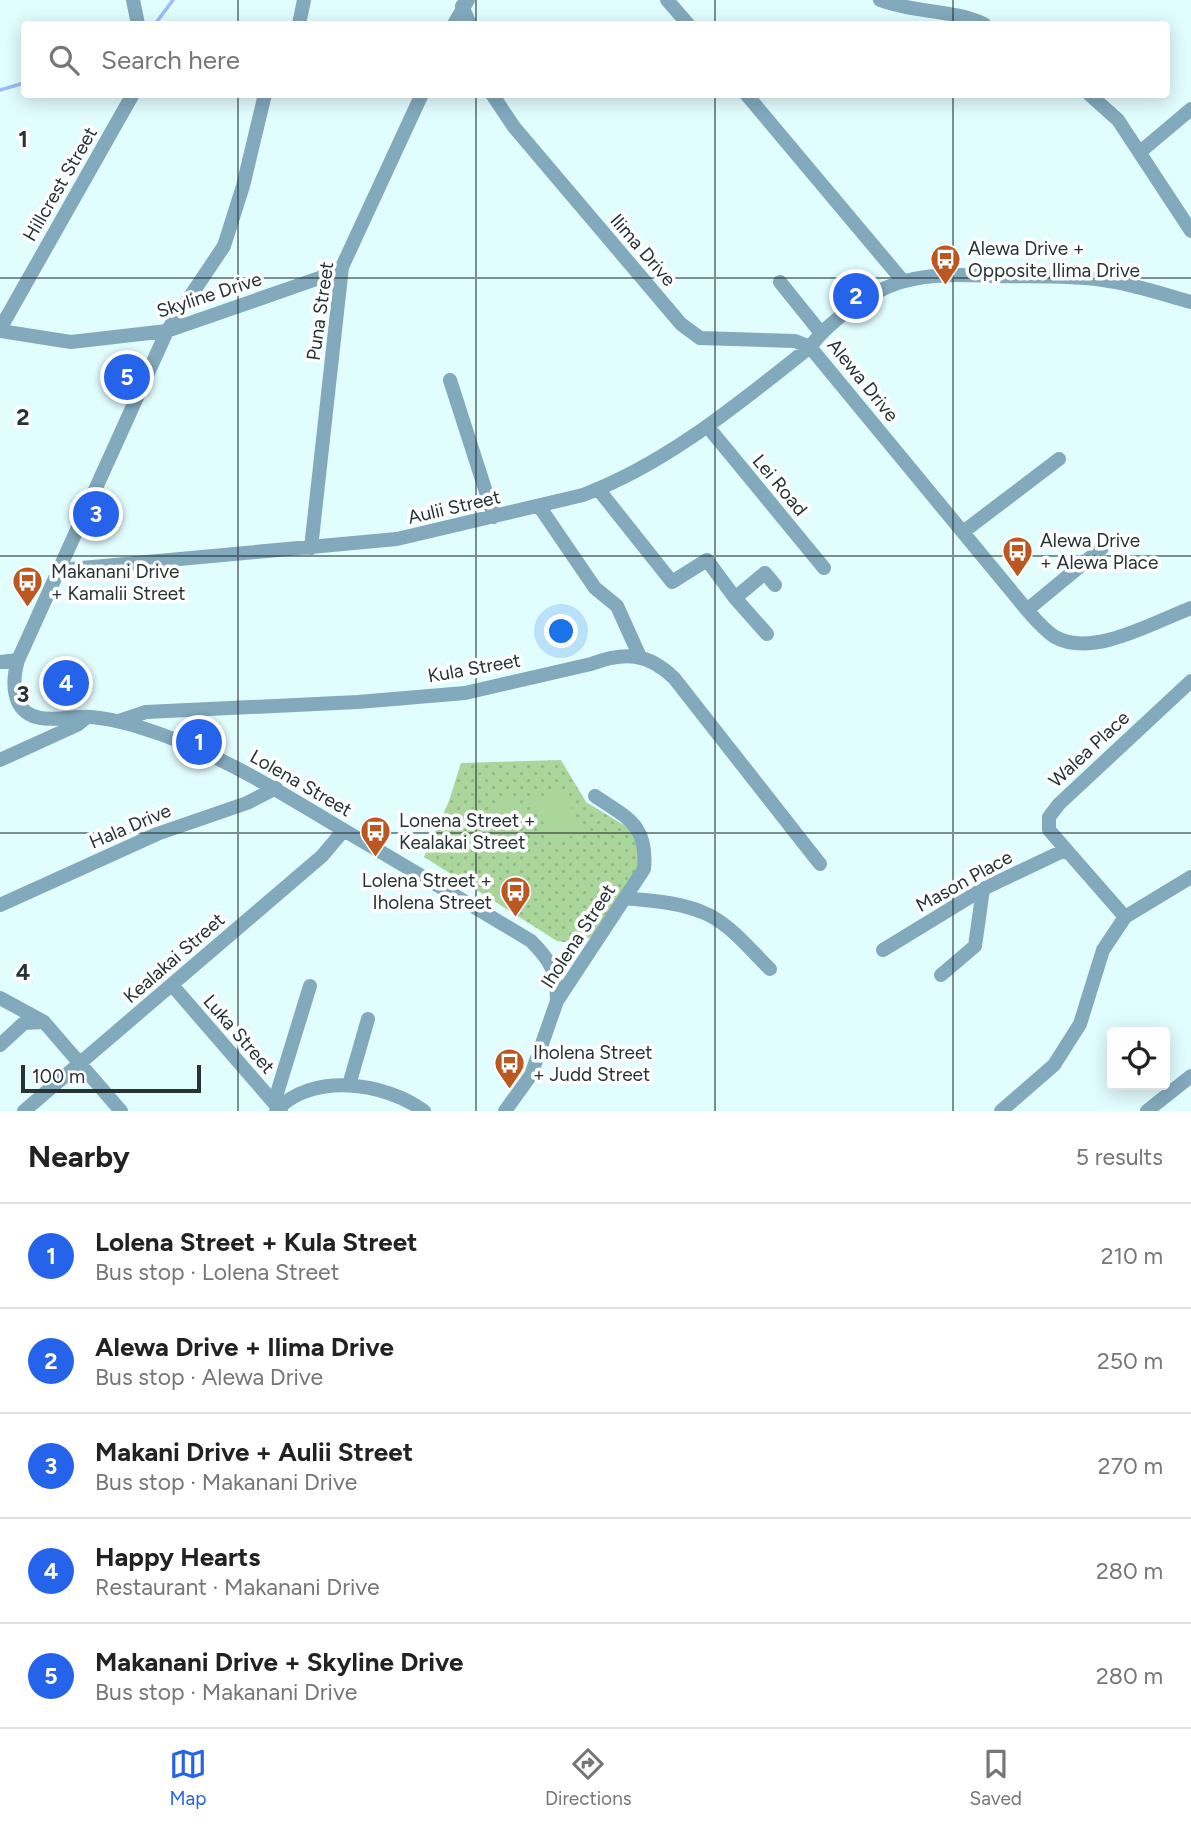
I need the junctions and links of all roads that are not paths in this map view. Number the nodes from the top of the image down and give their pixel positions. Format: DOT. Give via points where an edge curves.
graph roads {
  1 [pos="133,0"];
  2 [pos="304,0"];
  3 [pos="667,0"];
  4 [pos="880,0"];
  5 [pos="465,3"];
  6 [pos="138,21"];
  7 [pos="300,21"];
  8 [pos="456,21"];
  9 [pos="469,21"];
  10 [pos="685,21"];
  11 [pos="974,21"];
  12 [pos="131,98"];
  13 [pos="264,98"];
  14 [pos="420,98"];
  15 [pos="495,98"];
  16 [pos="749,98"];
  17 [pos="1093,98"];
  18 [pos="1191,109"];
  19 [pos="1140,152"];
  20 [pos="1191,231"];
  21 [pos="342,267"];
  22 [pos="902,281"];
  23 [pos="780,282"];
  24 [pos="1191,302"];
  25 [pos="0,330"];
  26 [pos="167,331"];
  27 [pos="821,333"];
  28 [pos="810,348"];
  29 [pos="450,380"];
  30 [pos="708,427"];
  31 [pos="1059,458"];
  32 [pos="598,489"];
  33 [pos="539,506"];
  34 [pos="495,517"];
  35 [pos="963,532"];
  36 [pos="311,548"];
  37 [pos="1102,548"];
  38 [pos="824,568"];
  39 [pos="60,570"];
  40 [pos="775,585"];
  41 [pos="735,598"];
  42 [pos="1191,607"];
  43 [pos="1027,610"];
  44 [pos="767,634"];
  45 [pos="640,657"];
  46 [pos="18,660"];
  47 [pos="0,662"];
  48 [pos="1191,681"];
  49 [pos="88,716"];
  50 [pos="119,721"];
  51 [pos="0,760"];
  52 [pos="276,788"];
  53 [pos="595,796"];
  54 [pos="344,830"];
  55 [pos="1065,850"];
  56 [pos="820,864"];
  57 [pos="1191,877"];
  58 [pos="983,889"];
  59 [pos="625,898"];
  60 [pos="0,905"];
  61 [pos="1125,917"];
  62 [pos="883,950"];
  63 [pos="770,969"];
  64 [pos="941,975"];
  65 [pos="172,985"];
  66 [pos="310,985"];
  67 [pos="0,998"];
  68 [pos="557,1002"];
  69 [pos="368,1018"];
  70 [pos="44,1022"];
  71 [pos="0,1045"];
  72 [pos="80,1064"];
  73 [pos="1191,1076"];
  74 [pos="349,1085"];
  75 [pos="277,1108"];
  76 [pos="1011,1109"];
  77 [pos="24,1111"];
  78 [pos="121,1111"];
  79 [pos="424,1111"];
  80 [pos="505,1111"];
  81 [pos="1147,1111"];
  1 -- 6 [label="street"];
  2 -- 7 [label="street"];
  3 -- 10 [label="street"];
  4 -- 11 [label="street"];
  5 -- 8 [label="street"];
  5 -- 9 [label="street"];
  12 -- 25 [label="street, Hillcrest Street"];
  13 -- 26 [label="street" via="224,246"];
  14 -- 21 [label="street, Puna Street"];
  15 -- 28 [label="street, Ilima Drive" via="513,127 691,333 699,338 795,341"];
  16 -- 22 [label="street"];
  17 -- 19 [label="street" via="1118,120"];
  18 -- 19 [label="street"];
  19 -- 20 [label="street"];
  21 -- 26 [label="street, Skyline Drive"];
  21 -- 36 [label="street, Puna Street"];
  22 -- 24 [label="street, Alewa Drive" via="956,275 1084,278"];
  22 -- 27 [label="street, Alewa Drive"];
  23 -- 27 [label="street"];
  25 -- 26 [label="street, Skyline Drive" via="71,342"];
  26 -- 39 [label="street"];
  27 -- 28 [label="street, Alewa Drive"];
  28 -- 30 [label="street, Aulii Street"];
  28 -- 35 [label="street, Alewa Drive"];
  29 -- 34 [label="street"];
  30 -- 32 [label="street, Aulii Street"];
  30 -- 38 [label="street, Lei Road"];
  31 -- 35 [label="street"];
  32 -- 33 [label="street, Aulii Street"];
  32 -- 41 [label="street" via="672,582 707,560"];
  33 -- 34 [label="street, Aulii Street"];
  33 -- 45 [label="street" via="595,588 617,606"];
  34 -- 36 [label="street, Aulii Street" via="397,539"];
  35 -- 43 [label="street, Alewa Drive"];
  36 -- 39 [label="street, Aulii Street"];
  37 -- 43 [label="street"];
  39 -- 46 [label="street"];
  40 -- 41 [label="street" via="765,573"];
  41 -- 44 [label="street"];
  42 -- 43 [label="street, Alewa Drive" via="1104,642 1087,644 1055,637"];
  45 -- 50 [label="street, Kula Street" via="611,656 465,693 146,712"];
  45 -- 56 [label="street" via="674,678"];
  46 -- 47 [label="street"];
  46 -- 49 [label="street, Lolena Street" via="15,689 21,707 31,716"];
  48 -- 55 [label="street, Walea Place" via="1049,817 1049,830"];
  49 -- 50 [label="street, Lolena Street"];
  49 -- 51 [label="street"];
  50 -- 52 [label="street, Lolena Street" via="221,758"];
  52 -- 54 [label="street, Lolena Street"];
  52 -- 60 [label="street, Hala Drive" via="247,803 157,834"];
  53 -- 59 [label="street, Iholena Street" via="636,824 646,849 644,869"];
  54 -- 65 [label="street, Kealakai Street" via="322,856"];
  54 -- 68 [label="street, Lolena Street" via="531,940 549,959 557,982"];
  55 -- 58 [label="street, Mason Place"];
  55 -- 61 [label="street, Walea Place"];
  57 -- 61 [label="street"];
  58 -- 62 [label="street, Mason Place"];
  58 -- 64 [label="street" via="975,946"];
  59 -- 63 [label="street" via="704,912 728,928"];
  59 -- 68 [label="street, Iholena Street"];
  61 -- 76 [label="street" via="1103,950 1080,1024 1054,1065"];
  65 -- 72 [label="street, Kealakai Street"];
  65 -- 75 [label="street, Luka Street"];
  66 -- 75 [label="street"];
  67 -- 70 [label="street"];
  68 -- 80 [label="street, Iholena Street" via="531,1075"];
  69 -- 74 [label="street"];
  70 -- 71 [label="street" via="24,1023"];
  70 -- 72 [label="street"];
  72 -- 77 [label="street, Kealakai Street"];
  72 -- 78 [label="street"];
  73 -- 81 [label="street"];
  74 -- 75 [label="street" via="314,1089"];
  74 -- 79 [label="street" via="390,1092"];
}
